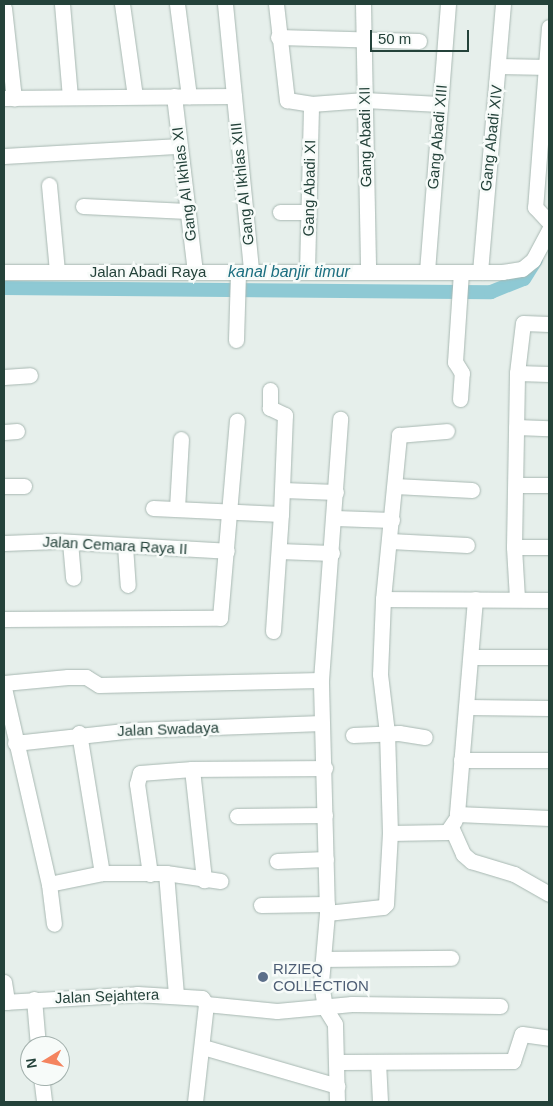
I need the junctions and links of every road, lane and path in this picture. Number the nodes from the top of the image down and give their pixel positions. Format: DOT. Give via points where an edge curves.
graph roads {
  1 [pos="62,4"];
  2 [pos="122,4"];
  3 [pos="177,4"];
  4 [pos="225,4"];
  5 [pos="276,4"];
  6 [pos="363,4"];
  7 [pos="448,4"];
  8 [pos="503,4"];
  9 [pos="4,8"];
  10 [pos="549,27"];
  11 [pos="278,37"];
  12 [pos="364,37"];
  13 [pos="419,40"];
  14 [pos="498,66"];
  15 [pos="548,67"];
  16 [pos="135,96"];
  17 [pos="174,96"];
  18 [pos="189,96"];
  19 [pos="234,96"];
  20 [pos="9,98"];
  21 [pos="70,98"];
  22 [pos="365,100"];
  23 [pos="311,104"];
  24 [pos="439,104"];
  25 [pos="180,146"];
  26 [pos="4,156"];
  27 [pos="49,185"];
  28 [pos="83,206"];
  29 [pos="187,211"];
  30 [pos="280,212"];
  31 [pos="308,212"];
  32 [pos="549,222"];
  33 [pos="549,230"];
  34 [pos="57,271"];
  35 [pos="307,271"];
  36 [pos="368,271"];
  37 [pos="426,271"];
  38 [pos="4,272"];
  39 [pos="195,272"];
  40 [pos="480,272"];
  41 [pos="460,276"];
  42 [pos="241,281"];
  43 [pos="549,324"];
  44 [pos="236,340"];
  45 [pos="517,373"];
  46 [pos="549,374"];
  47 [pos="30,375"];
  48 [pos="4,377"];
  49 [pos="270,390"];
  50 [pos="460,398"];
  51 [pos="340,419"];
  52 [pos="237,421"];
  53 [pos="516,427"];
  54 [pos="549,428"];
  55 [pos="447,431"];
  56 [pos="181,439"];
  57 [pos="517,485"];
  58 [pos="549,485"];
  59 [pos="4,486"];
  60 [pos="24,486"];
  61 [pos="395,486"];
  62 [pos="283,490"];
  63 [pos="472,490"];
  64 [pos="336,492"];
  65 [pos="154,508"];
  66 [pos="177,508"];
  67 [pos="230,512"];
  68 [pos="281,514"];
  69 [pos="335,518"];
  70 [pos="392,520"];
  71 [pos="390,541"];
  72 [pos="70,542"];
  73 [pos="4,543"];
  74 [pos="467,545"];
  75 [pos="125,546"];
  76 [pos="514,547"];
  77 [pos="549,547"];
  78 [pos="226,551"];
  79 [pos="279,551"];
  80 [pos="332,552"];
  81 [pos="73,578"];
  82 [pos="128,585"];
  83 [pos="383,598"];
  84 [pos="517,598"];
  85 [pos="475,599"];
  86 [pos="549,600"];
  87 [pos="4,619"];
  88 [pos="273,631"];
  89 [pos="472,657"];
  90 [pos="549,657"];
  91 [pos="321,680"];
  92 [pos="4,683"];
  93 [pos="4,688"];
  94 [pos="467,707"];
  95 [pos="549,708"];
  96 [pos="322,724"];
  97 [pos="387,733"];
  98 [pos="79,734"];
  99 [pos="353,735"];
  100 [pos="426,737"];
  101 [pos="15,742"];
  102 [pos="461,760"];
  103 [pos="549,760"];
  104 [pos="325,768"];
  105 [pos="192,769"];
  106 [pos="457,814"];
  107 [pos="325,815"];
  108 [pos="237,816"];
  109 [pos="549,818"];
  110 [pos="452,829"];
  111 [pos="390,833"];
  112 [pos="326,859"];
  113 [pos="277,861"];
  114 [pos="102,873"];
  115 [pos="166,873"];
  116 [pos="150,874"];
  117 [pos="204,880"];
  118 [pos="220,881"];
  119 [pos="49,884"];
  120 [pos="549,894"];
  121 [pos="261,905"];
  122 [pos="327,909"];
  123 [pos="54,924"];
  124 [pos="451,958"];
  125 [pos="326,959"];
  126 [pos="4,982"];
  127 [pos="176,994"];
  128 [pos="34,999"];
  129 [pos="5,1002"];
  130 [pos="206,1004"];
  131 [pos="500,1006"];
  132 [pos="325,1008"];
  133 [pos="37,1036"];
  134 [pos="549,1038"];
  135 [pos="202,1046"];
  136 [pos="338,1062"];
  137 [pos="378,1062"];
  138 [pos="42,1086"];
  139 [pos="337,1086"];
  140 [pos="44,1102"];
  141 [pos="194,1102"];
  142 [pos="337,1102"];
  143 [pos="380,1102"];
  1 -- 21 [label="street"];
  2 -- 16 [label="street"];
  3 -- 18 [label="street"];
  4 -- 19 [label="street, Gang Al Ikhlas XIII" via="234,69"];
  5 -- 11 [label="street"];
  6 -- 12 [label="street, Gang Abadi XII"];
  7 -- 24 [label="street, Gang Abadi XIII"];
  8 -- 14 [label="street, Gang Abadi XIV"];
  9 -- 20 [label="street"];
  10 -- 15 [label="street"];
  11 -- 12 [label="street"];
  11 -- 23 [label="street" via="287,100"];
  12 -- 13 [label="street"];
  12 -- 22 [label="street, Gang Abadi XII"];
  14 -- 15 [label="street"];
  14 -- 40 [label="street, Gang Abadi XIV"];
  15 -- 32 [label="street" via="536,207"];
  16 -- 17 [label="street"];
  16 -- 21 [label="street"];
  17 -- 18 [label="street"];
  17 -- 25 [label="street, Gang Al Ikhlas XI"];
  18 -- 19 [label="street"];
  19 -- 42 [label="street, Gang Al Ikhlas XIII"];
  20 -- 21 [label="street"];
  22 -- 23 [label="street"];
  22 -- 24 [label="street"];
  22 -- 36 [label="street, Gang Abadi XII"];
  23 -- 31 [label="street, Gang Abadi XI"];
  24 -- 37 [label="street, Gang Abadi XIII"];
  25 -- 26 [label="street"];
  25 -- 29 [label="street, Gang Al Ikhlas XI"];
  27 -- 34 [label="street"];
  28 -- 29 [label="street"];
  29 -- 39 [label="street, Gang Al Ikhlas XI"];
  30 -- 31 [label="street"];
  31 -- 35 [label="street, Gang Abadi XI"];
  33 -- 40 [label="street, Jalan Abadi Raya" via="534,260 522,269"];
  34 -- 38 [label="street, Jalan Abadi Raya"];
  34 -- 39 [label="street, Jalan Abadi Raya"];
  35 -- 36 [label="street, Jalan Abadi Raya"];
  35 -- 42 [label="street, Jalan Abadi Raya"];
  36 -- 37 [label="street, Jalan Abadi Raya"];
  37 -- 41 [label="street, Jalan Abadi Raya"];
  39 -- 42 [label="street, Jalan Abadi Raya"];
  40 -- 41 [label="street, Jalan Abadi Raya"];
  41 -- 50 [label="street" via="456,362 462,373"];
  42 -- 44 [label="street, Gang Al Ikhlas XIII"];
  43 -- 45 [label="street" via="522,323"];
  45 -- 46 [label="street"];
  45 -- 53 [label="street"];
  47 -- 48 [label="street"];
  49 -- 62 [label="street" via="270,408 285,415"];
  51 -- 64 [label="street"];
  52 -- 67 [label="street"];
  53 -- 54 [label="street"];
  53 -- 57 [label="street"];
  55 -- 61 [label="street" via="399,435"];
  56 -- 66 [label="street"];
  57 -- 58 [label="street"];
  57 -- 76 [label="street"];
  59 -- 60 [label="street"];
  61 -- 63 [label="street"];
  61 -- 70 [label="street"];
  62 -- 64 [label="street"];
  62 -- 68 [label="street"];
  64 -- 69 [label="street"];
  65 -- 66 [label="street"];
  66 -- 67 [label="street"];
  67 -- 68 [label="street"];
  67 -- 78 [label="street"];
  68 -- 79 [label="street"];
  69 -- 70 [label="street"];
  69 -- 80 [label="street"];
  70 -- 71 [label="street"];
  71 -- 74 [label="street"];
  71 -- 83 [label="street"];
  72 -- 73 [label="street, Jalan Cemara Raya II"];
  72 -- 75 [label="street, Jalan Cemara Raya II"];
  72 -- 81 [label="street"];
  75 -- 78 [label="street, Jalan Cemara Raya II"];
  75 -- 82 [label="street"];
  76 -- 77 [label="street"];
  76 -- 84 [label="street"];
  78 -- 87 [label="street" via="222,615 217,619"];
  79 -- 80 [label="street"];
  79 -- 88 [label="street"];
  80 -- 91 [label="street"];
  83 -- 85 [label="street"];
  83 -- 97 [label="street" via="380,674"];
  84 -- 85 [label="street"];
  84 -- 86 [label="street"];
  85 -- 89 [label="street"];
  89 -- 90 [label="street"];
  89 -- 94 [label="street"];
  91 -- 92 [label="street" via="99,685 86,677 68,677"];
  91 -- 96 [label="street"];
  93 -- 101 [label="street"];
  94 -- 95 [label="street"];
  94 -- 102 [label="street"];
  96 -- 98 [label="street, Jalan Swadaya"];
  96 -- 104 [label="street"];
  97 -- 99 [label="street"];
  97 -- 100 [label="street"];
  97 -- 111 [label="street"];
  98 -- 101 [label="street, Jalan Swadaya"];
  98 -- 114 [label="street"];
  101 -- 119 [label="street"];
  102 -- 103 [label="street"];
  102 -- 106 [label="street"];
  104 -- 105 [label="street"];
  104 -- 107 [label="street"];
  105 -- 116 [label="street" via="145,772 138,778"];
  105 -- 117 [label="street"];
  106 -- 109 [label="street"];
  106 -- 110 [label="street"];
  107 -- 108 [label="street"];
  107 -- 112 [label="street"];
  110 -- 111 [label="street" via="440,833"];
  110 -- 120 [label="street" via="463,854 471,861 514,874"];
  111 -- 122 [label="street" via="386,904 382,908"];
  112 -- 113 [label="street"];
  112 -- 122 [label="street"];
  114 -- 116 [label="street"];
  114 -- 119 [label="street"];
  115 -- 116 [label="street"];
  115 -- 117 [label="street"];
  115 -- 127 [label="street"];
  117 -- 118 [label="street"];
  119 -- 123 [label="street"];
  121 -- 122 [label="street"];
  122 -- 125 [label="street"];
  124 -- 125 [label="street"];
  125 -- 132 [label="street" via="321,982"];
  126 -- 129 [label="street"];
  127 -- 128 [label="street, Jalan Sejahtera"];
  127 -- 130 [label="street, Jalan Sejahtera" via="202,998"];
  128 -- 129 [label="street, Jalan Sejahtera"];
  128 -- 133 [label="street"];
  130 -- 132 [label="street, Jalan Sejahtera" via="276,1011"];
  130 -- 135 [label="street"];
  131 -- 132 [label="street, Jalan Sejahtera" via="370,1004"];
  132 -- 136 [label="street" via="334,1024"];
  134 -- 137 [label="street" via="522,1034 513,1061"];
  135 -- 139 [label="street"];
  135 -- 141 [label="street"];
  136 -- 137 [label="street"];
  136 -- 139 [label="street"];
  137 -- 143 [label="street"];
  138 -- 140 [label="street"];
  139 -- 142 [label="street"];
}
